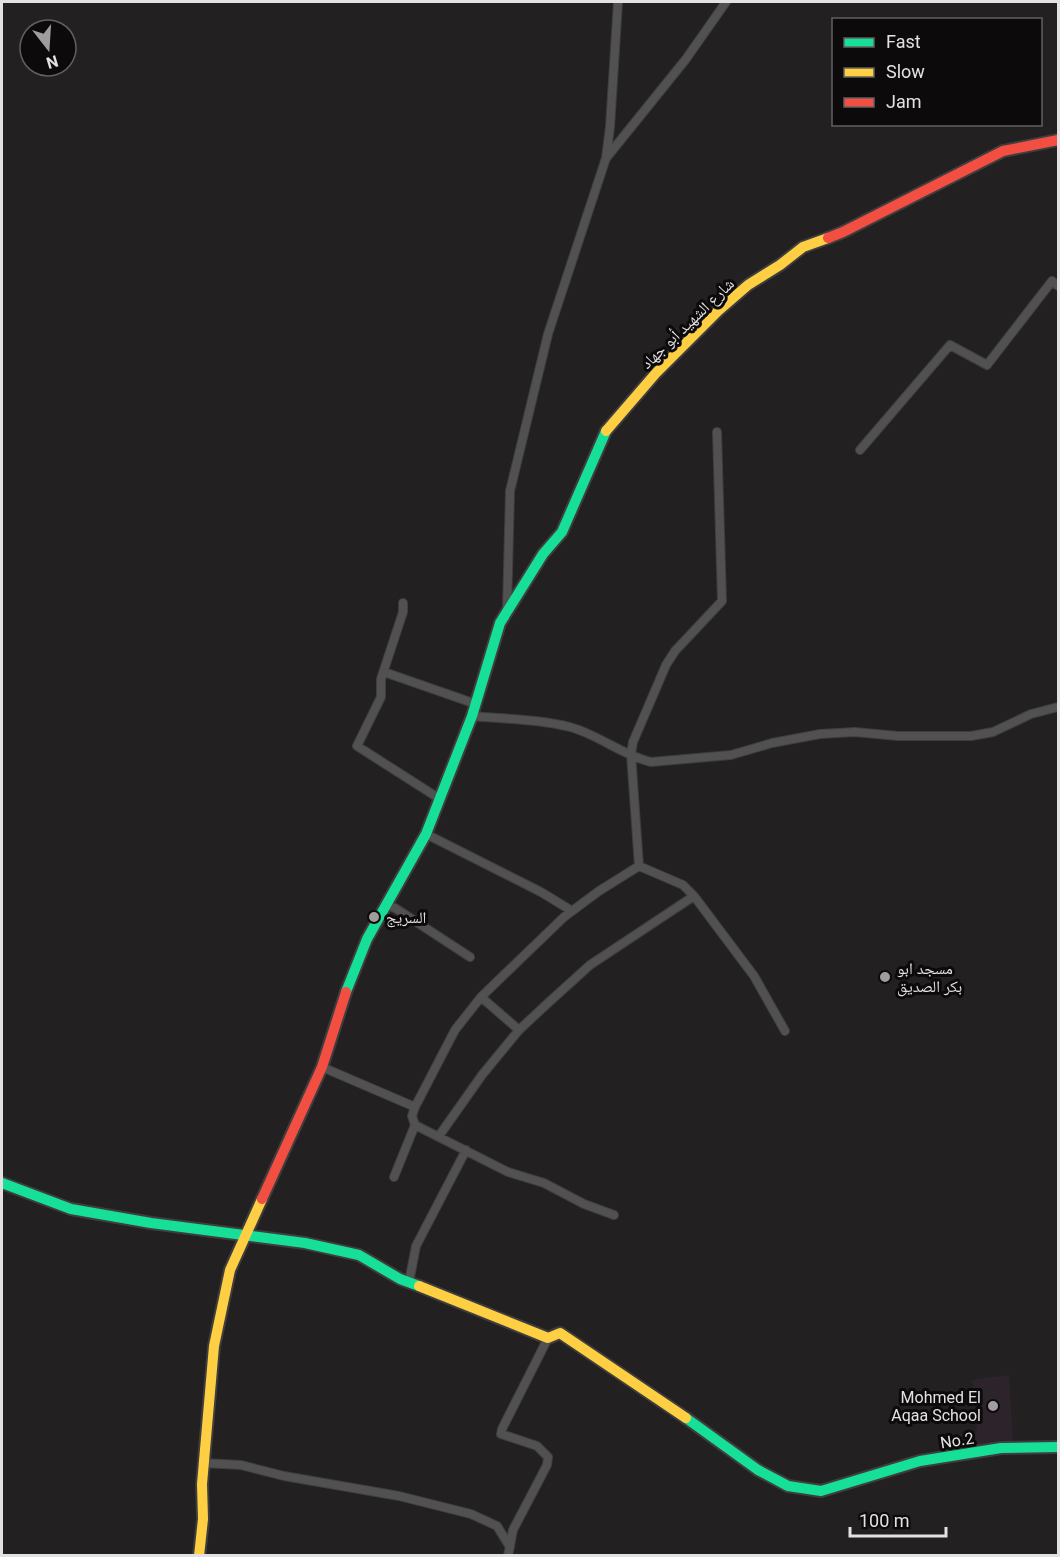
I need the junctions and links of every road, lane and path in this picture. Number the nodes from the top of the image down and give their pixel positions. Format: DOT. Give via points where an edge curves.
graph roads {
  1 [pos="618,2"];
  2 [pos="726,2"];
  3 [pos="1059,140"];
  4 [pos="606,158"];
  5 [pos="1059,286"];
  6 [pos="717,432"];
  7 [pos="860,450"];
  8 [pos="403,603"];
  9 [pos="507,614"];
  10 [pos="384,672"];
  11 [pos="476,704"];
  12 [pos="1059,707"];
  13 [pos="472,716"];
  14 [pos="631,754"];
  15 [pos="440,799"];
  16 [pos="426,834"];
  17 [pos="639,866"];
  18 [pos="694,896"];
  19 [pos="386,905"];
  20 [pos="572,911"];
  21 [pos="470,957"];
  22 [pos="481,997"];
  23 [pos="519,1030"];
  24 [pos="784,1031"];
  25 [pos="322,1067"];
  26 [pos="415,1107"];
  27 [pos="416,1125"];
  28 [pos="439,1136"];
  29 [pos="466,1150"];
  30 [pos="394,1177"];
  31 [pos="2,1183"];
  32 [pos="614,1215"];
  33 [pos="244,1235"];
  34 [pos="409,1282"];
  35 [pos="548,1338"];
  36 [pos="1059,1447"];
  37 [pos="203,1463"];
  38 [pos="509,1551"];
  39 [pos="199,1556"];
  1 -- 4 [label="street"];
  2 -- 4 [label="street" via="686,59"];
  3 -- 9 [label="street, شارع الشهيد أبو جهاد" via="1003,151 843,232 803,247 748,285 656,373 606,428 562,532 543,554"];
  4 -- 9 [label="street" via="548,334 510,491"];
  5 -- 7 [label="street" via="1052,281 987,365 950,345"];
  6 -- 14 [label="street" via="722,601 666,665"];
  8 -- 10 [label="street"];
  9 -- 11 [label="street, شارع الشهيد أبو جهاد" via="500,623"];
  10 -- 11 [label="street"];
  10 -- 15 [label="street" via="381,697 357,746"];
  11 -- 13 [label="street, شارع الشهيد أبو جهاد"];
  12 -- 14 [label="street" via="1031,714 993,732 971,736 855,732 820,734 725,756 651,762"];
  13 -- 14 [label="street" via="569,727"];
  13 -- 15 [label="street, شارع الشهيد أبو جهاد"];
  14 -- 17 [label="street"];
  15 -- 16 [label="street, شارع الشهيد أبو جهاد"];
  16 -- 19 [label="street, شارع الشهيد أبو جهاد"];
  16 -- 20 [label="street"];
  17 -- 18 [label="street" via="683,885"];
  17 -- 20 [label="street"];
  18 -- 23 [label="street" via="590,965"];
  18 -- 24 [label="street" via="754,976"];
  19 -- 21 [label="street"];
  19 -- 25 [label="street, شارع الشهيد أبو جهاد" via="353,970"];
  20 -- 22 [label="street"];
  22 -- 23 [label="street"];
  22 -- 26 [label="street" via="455,1030"];
  23 -- 28 [label="street"];
  25 -- 26 [label="street"];
  25 -- 33 [label="street, شارع الشهيد أبو جهاد"];
  26 -- 27 [label="street" via="412,1116"];
  27 -- 28 [label="street"];
  27 -- 30 [label="street"];
  28 -- 29 [label="street"];
  29 -- 32 [label="street" via="508,1172 544,1183"];
  29 -- 34 [label="street" via="416,1246"];
  31 -- 33 [label="street" via="71,1209"];
  33 -- 34 [label="street" via="358,1255"];
  33 -- 37 [label="street, شارع الشهيد أبو جهاد" via="230,1270 214,1346"];
  34 -- 35 [label="street"];
  35 -- 36 [label="street, No.2" via="561,1333 758,1470 788,1486 820,1491 920,1461 1001,1448"];
  35 -- 38 [label="street" via="501,1434 537,1446 548,1457 513,1530"];
  37 -- 38 [label="street" via="241,1465 471,1514 497,1526"];
  37 -- 39 [label="street, شارع الشهيد أبو جهاد"];
}
